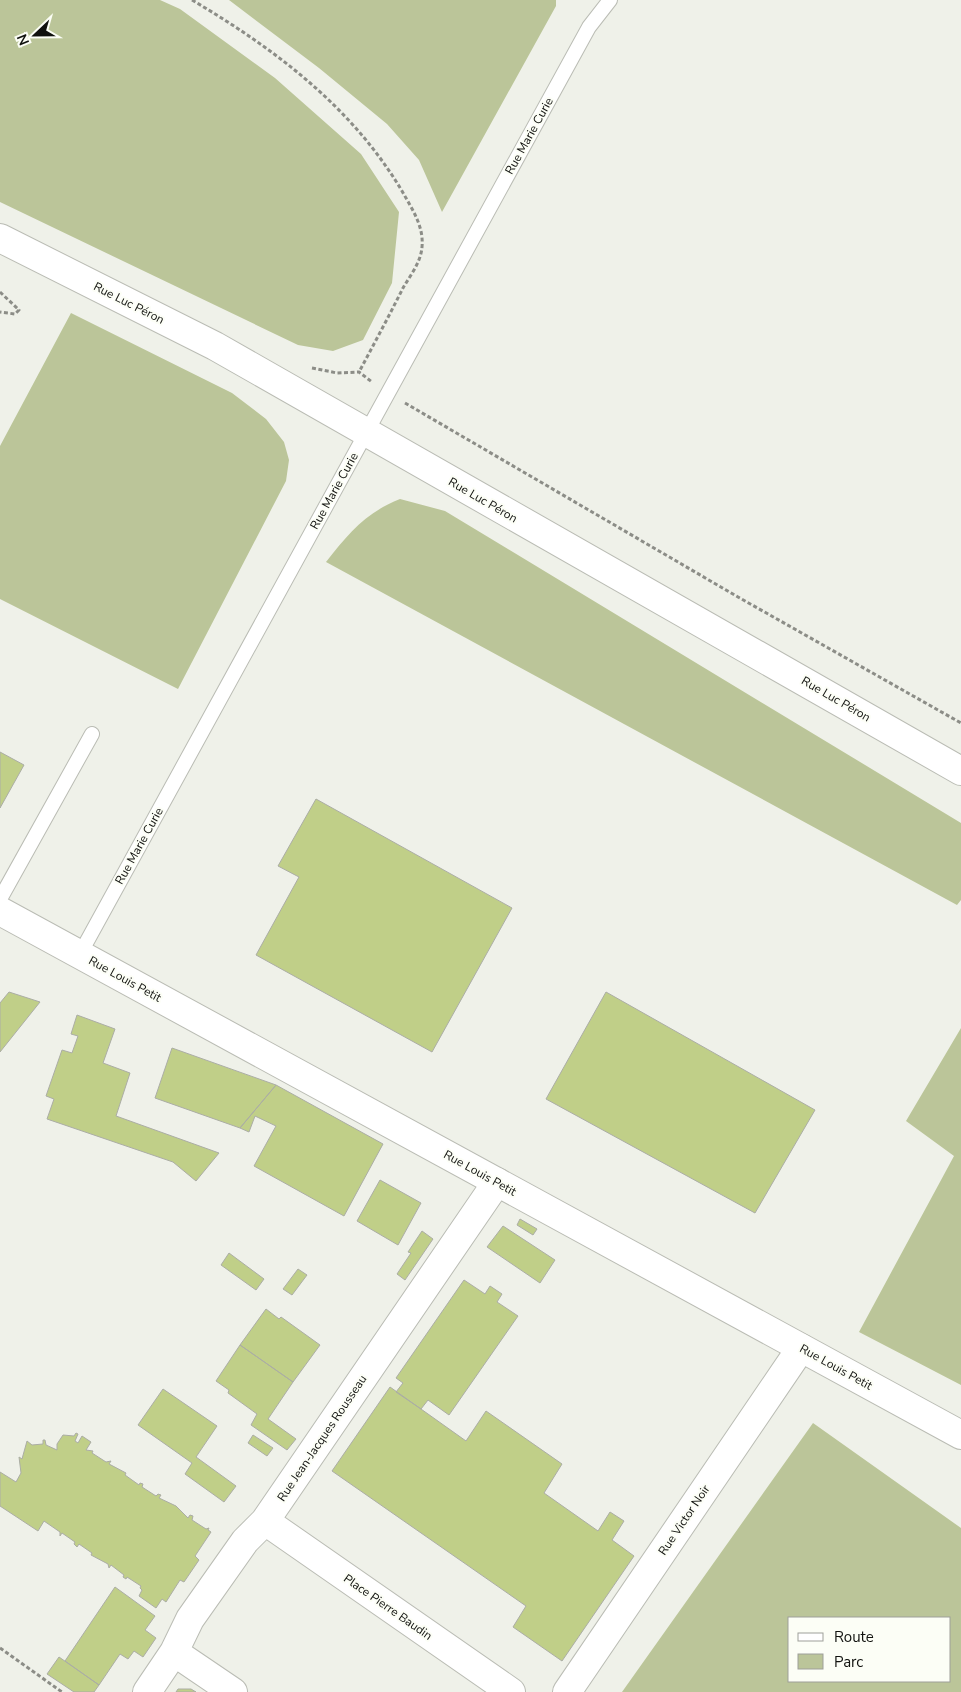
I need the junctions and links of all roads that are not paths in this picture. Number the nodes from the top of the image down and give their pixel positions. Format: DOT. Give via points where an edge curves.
graph roads {
  1 [pos="598,0"];
  2 [pos="610,0"];
  3 [pos="589,27"];
  4 [pos="0,238"];
  5 [pos="367,432"];
  6 [pos="92,734"];
  7 [pos="961,771"];
  8 [pos="0,900"];
  9 [pos="0,910"];
  10 [pos="80,954"];
  11 [pos="497,1182"];
  12 [pos="802,1348"];
  13 [pos="961,1435"];
  14 [pos="265,1521"];
  15 [pos="174,1652"];
  16 [pos="147,1692"];
  17 [pos="233,1692"];
  18 [pos="511,1692"];
  19 [pos="567,1692"];
  1 -- 3 [label="lane, Rue Marie Curie"];
  2 -- 3 [label="lane, Rue Marie Curie"];
  3 -- 5 [label="lane, Rue Marie Curie"];
  4 -- 5 [label="street, Rue Luc Péron" via="181,328"];
  5 -- 7 [label="street, Rue Luc Péron"];
  5 -- 10 [label="lane, Rue Marie Curie"];
  6 -- 8 [label="lane"];
  9 -- 10 [label="street, Rue Louis Petit"];
  10 -- 11 [label="street, Rue Louis Petit"];
  11 -- 12 [label="street, Rue Louis Petit"];
  11 -- 14 [label="street, Rue Jean-Jacques Rousseau"];
  12 -- 13 [label="street, Rue Louis Petit"];
  12 -- 19 [label="street, Rue Victor Noir"];
  14 -- 15 [label="street, Rue Jean-Jacques Rousseau" via="245,1541 190,1619"];
  14 -- 18 [label="street, Place Pierre Baudin"];
  15 -- 16 [label="street, Rue Jean-Jacques Rousseau"];
  15 -- 17 [label="street"];
}
